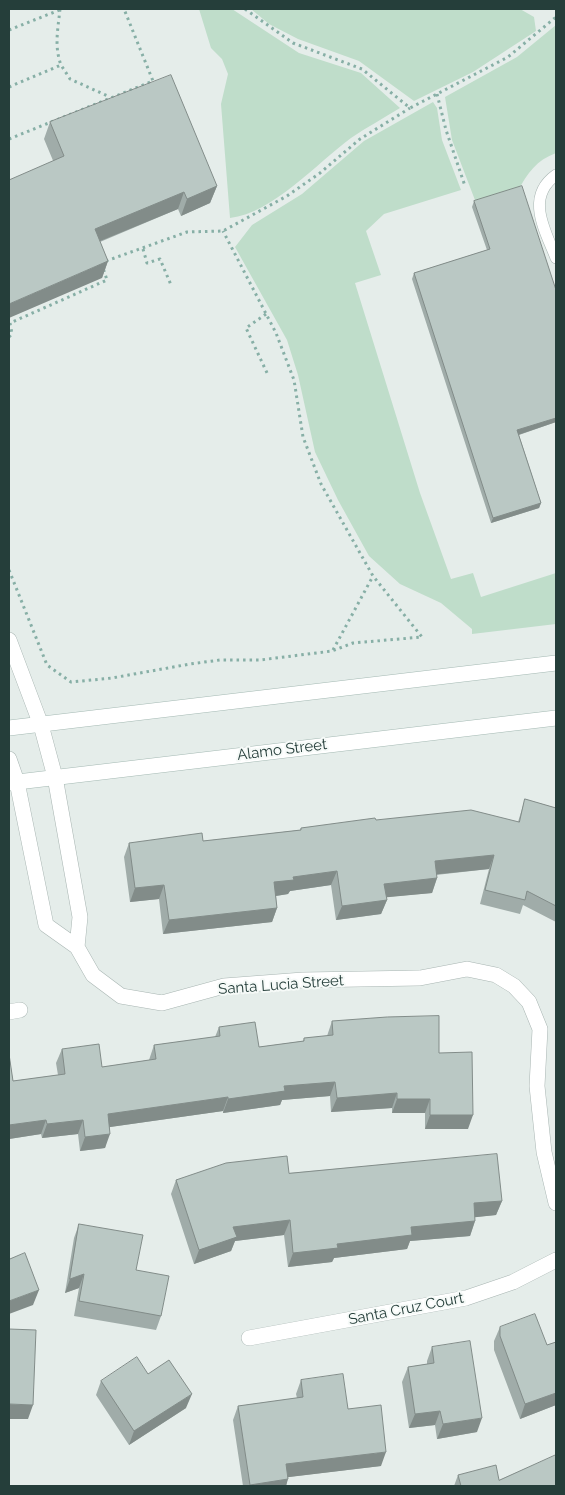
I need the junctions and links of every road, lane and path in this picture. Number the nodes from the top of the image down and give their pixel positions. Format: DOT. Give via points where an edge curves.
graph roads {
  1 [pos="61,9"];
  2 [pos="124,9"];
  3 [pos="245,9"];
  4 [pos="556,17"];
  5 [pos="9,30"];
  6 [pos="61,65"];
  7 [pos="9,87"];
  8 [pos="437,94"];
  9 [pos="111,98"];
  10 [pos="410,108"];
  11 [pos="9,139"];
  12 [pos="556,174"];
  13 [pos="465,186"];
  14 [pos="223,231"];
  15 [pos="142,249"];
  16 [pos="556,258"];
  17 [pos="171,285"];
  18 [pos="266,314"];
  19 [pos="9,323"];
  20 [pos="9,337"];
  21 [pos="268,375"];
  22 [pos="9,570"];
  23 [pos="372,576"];
  24 [pos="9,640"];
  25 [pos="332,651"];
  26 [pos="556,663"];
  27 [pos="556,718"];
  28 [pos="41,725"];
  29 [pos="9,728"];
  30 [pos="9,759"];
  31 [pos="55,777"];
  32 [pos="13,782"];
  33 [pos="78,947"];
  34 [pos="556,1204"];
  35 [pos="556,1260"];
  36 [pos="249,1338"];
  1 -- 5 [label="path"];
  1 -- 6 [label="path" via="56,53"];
  2 -- 9 [label="path" via="153,81"];
  3 -- 10 [label="path" via="293,44 362,69"];
  4 -- 8 [label="path" via="508,57"];
  6 -- 7 [label="path"];
  6 -- 9 [label="path" via="70,79"];
  8 -- 10 [label="path"];
  8 -- 13 [label="path"];
  9 -- 11 [label="path"];
  10 -- 14 [label="path" via="360,139 287,196"];
  12 -- 16 [label="lane" via="548,181 539,199 540,215"];
  14 -- 15 [label="path" via="186,232"];
  14 -- 18 [label="path"];
  15 -- 17 [label="path" via="147,263 160,259"];
  15 -- 19 [label="path" via="100,263 108,280"];
  18 -- 21 [label="path" via="246,328"];
  18 -- 23 [label="path" via="294,380 303,437 321,484"];
  19 -- 20 [label="path" via="12,334"];
  22 -- 25 [label="path" via="48,665 71,682 220,660 260,660"];
  23 -- 25 [label="path"];
  23 -- 25 [label="path" via="422,637 353,643"];
  24 -- 28 [label="street"];
  26 -- 28 [label="street"];
  27 -- 31 [label="street, Alamo Street"];
  28 -- 29 [label="street"];
  28 -- 31 [label="street"];
  30 -- 32 [label="street, Santa Lucia Street"];
  31 -- 32 [label="street, Alamo Street"];
  31 -- 33 [label="street" via="80,918"];
  32 -- 33 [label="street, Santa Lucia Street" via="46,925"];
  33 -- 34 [label="street, Santa Lucia Street" via="93,975 121,996 162,1003 224,986 303,980 420,978 467,969 496,975 529,1002 540,1029 538,1086 544,1152"];
  35 -- 36 [label="street, Santa Cruz Court" via="513,1282 466,1298"];
}
